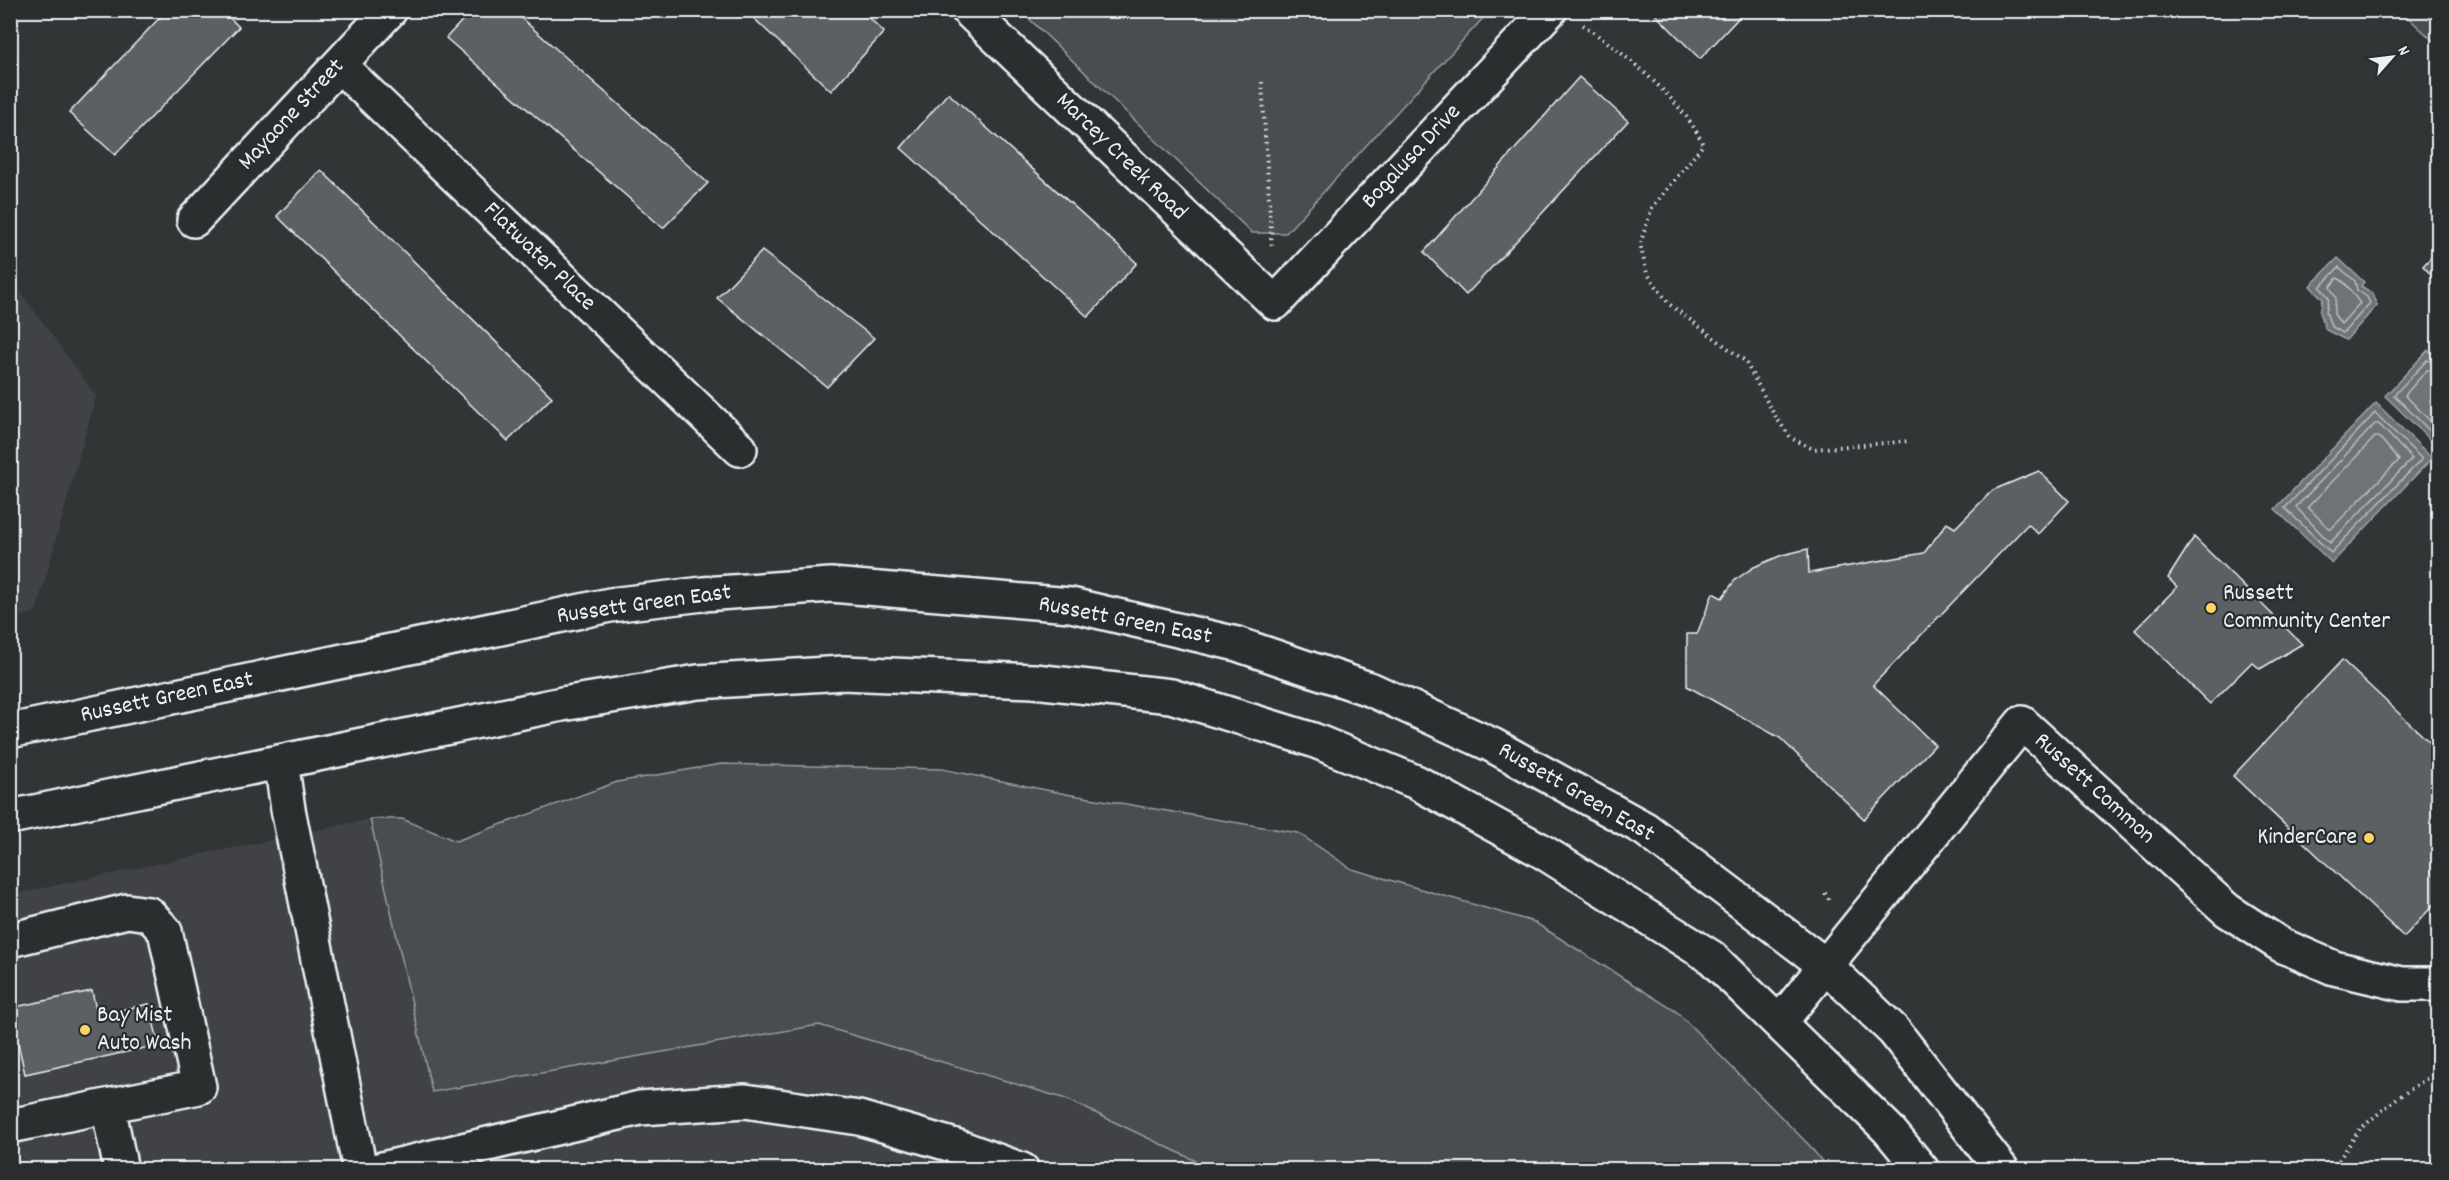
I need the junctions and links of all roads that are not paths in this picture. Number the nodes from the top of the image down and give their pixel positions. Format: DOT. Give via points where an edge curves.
graph roads {
  1 [pos="390,10"];
  2 [pos="968,10"];
  3 [pos="1550,10"];
  4 [pos="339,65"];
  5 [pos="194,220"];
  6 [pos="1275,303"];
  7 [pos="740,449"];
  8 [pos="10,731"];
  9 [pos="281,762"];
  10 [pos="10,817"];
  11 [pos="10,940"];
  12 [pos="1826,965"];
  13 [pos="2439,984"];
  14 [pos="1780,1022"];
  15 [pos="108,1106"];
  16 [pos="10,1126"];
  17 [pos="121,1170"];
  18 [pos="360,1170"];
  19 [pos="378,1170"];
  20 [pos="1022,1170"];
  21 [pos="1922,1170"];
  22 [pos="2002,1170"];
  1 -- 4 [label="street, Mayaone Street"];
  2 -- 6 [label="street, Marcey Creek Road"];
  3 -- 6 [label="street, Bogalusa Drive"];
  4 -- 5 [label="street, Mayaone Street"];
  4 -- 7 [label="street, Flatwater Place"];
  8 -- 12 [label="street, Russett Green East" via="610,605 691,595 831,585 1071,605 1237,644 1372,690 1492,745 1644,829"];
  9 -- 10 [label="street"];
  9 -- 14 [label="street" via="562,704 698,682 843,673 1034,681 1171,696 1313,740 1416,782 1540,850 1711,957"];
  9 -- 18 [label="street"];
  11 -- 15 [label="street" via="127,911 149,914 165,931 199,1088"];
  12 -- 13 [label="street, Russett Common" via="2022,723 2227,910 2281,945 2334,968 2402,984"];
  12 -- 14 [label="street"];
  12 -- 22 [label="street, Russett Green East" via="1894,1031"];
  14 -- 21 [label="street" via="1888,1129"];
  15 -- 16 [label="street"];
  15 -- 17 [label="street"];
  19 -- 20 [label="street" via="640,1108 745,1101 859,1118"];
}
